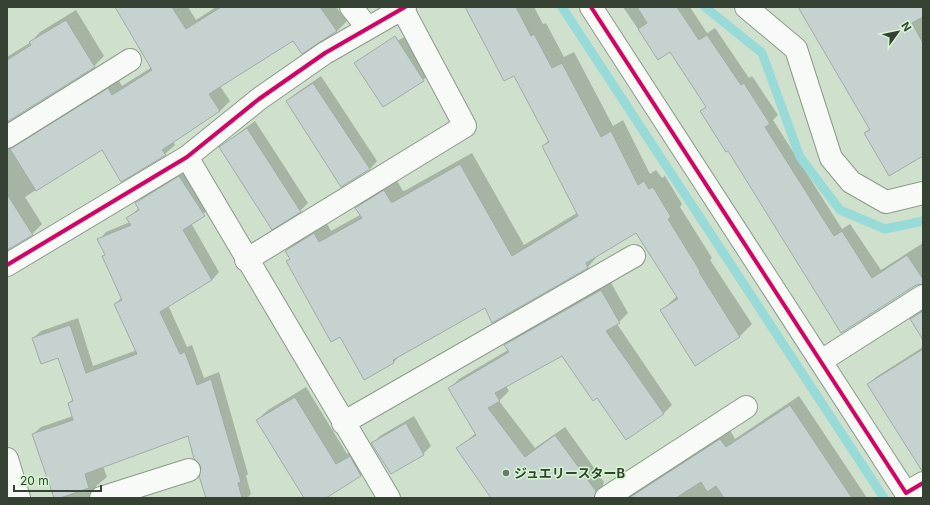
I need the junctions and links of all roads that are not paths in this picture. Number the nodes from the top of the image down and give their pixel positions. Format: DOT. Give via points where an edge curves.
graph roads {
  1 [pos="351,7"];
  2 [pos="590,7"];
  3 [pos="746,7"];
  4 [pos="404,8"];
  5 [pos="368,28"];
  6 [pos="130,60"];
  7 [pos="7,137"];
  8 [pos="187,157"];
  9 [pos="923,193"];
  10 [pos="634,256"];
  11 [pos="246,260"];
  12 [pos="7,264"];
  13 [pos="923,296"];
  14 [pos="821,361"];
  15 [pos="746,407"];
  16 [pos="343,423"];
  17 [pos="7,459"];
  18 [pos="189,470"];
  19 [pos="923,483"];
  20 [pos="385,497"];
  21 [pos="19,498"];
  22 [pos="101,498"];
  23 [pos="606,498"];
  1 -- 5 [label="street"];
  2 -- 14 [label="street"];
  3 -- 9 [label="street" via="796,49 831,158 851,182 886,202"];
  4 -- 5 [label="street"];
  4 -- 11 [label="street" via="465,126"];
  5 -- 8 [label="street" via="325,53 259,100"];
  6 -- 7 [label="street"];
  8 -- 11 [label="street"];
  8 -- 12 [label="street"];
  10 -- 16 [label="street"];
  11 -- 16 [label="street"];
  13 -- 14 [label="street"];
  14 -- 19 [label="street" via="906,493"];
  15 -- 23 [label="street"];
  16 -- 20 [label="street"];
  17 -- 21 [label="street"];
  18 -- 22 [label="street"];
}
